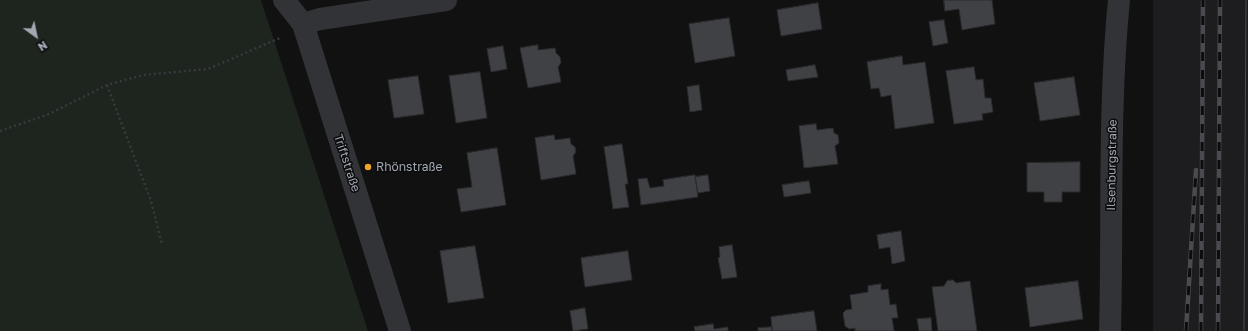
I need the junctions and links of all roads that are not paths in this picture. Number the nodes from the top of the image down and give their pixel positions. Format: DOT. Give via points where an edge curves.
graph roads {
  1 [pos="284,0"];
  2 [pos="446,0"];
  3 [pos="1119,0"];
  4 [pos="303,24"];
  5 [pos="400,331"];
  6 [pos="1110,331"];
  1 -- 4 [label="street, Triftstraße"];
  2 -- 4 [label="street" via="320,19"];
  3 -- 6 [label="street, Ilsenburgstraße" via="1111,150"];
  4 -- 5 [label="street, Triftstraße"];
}
